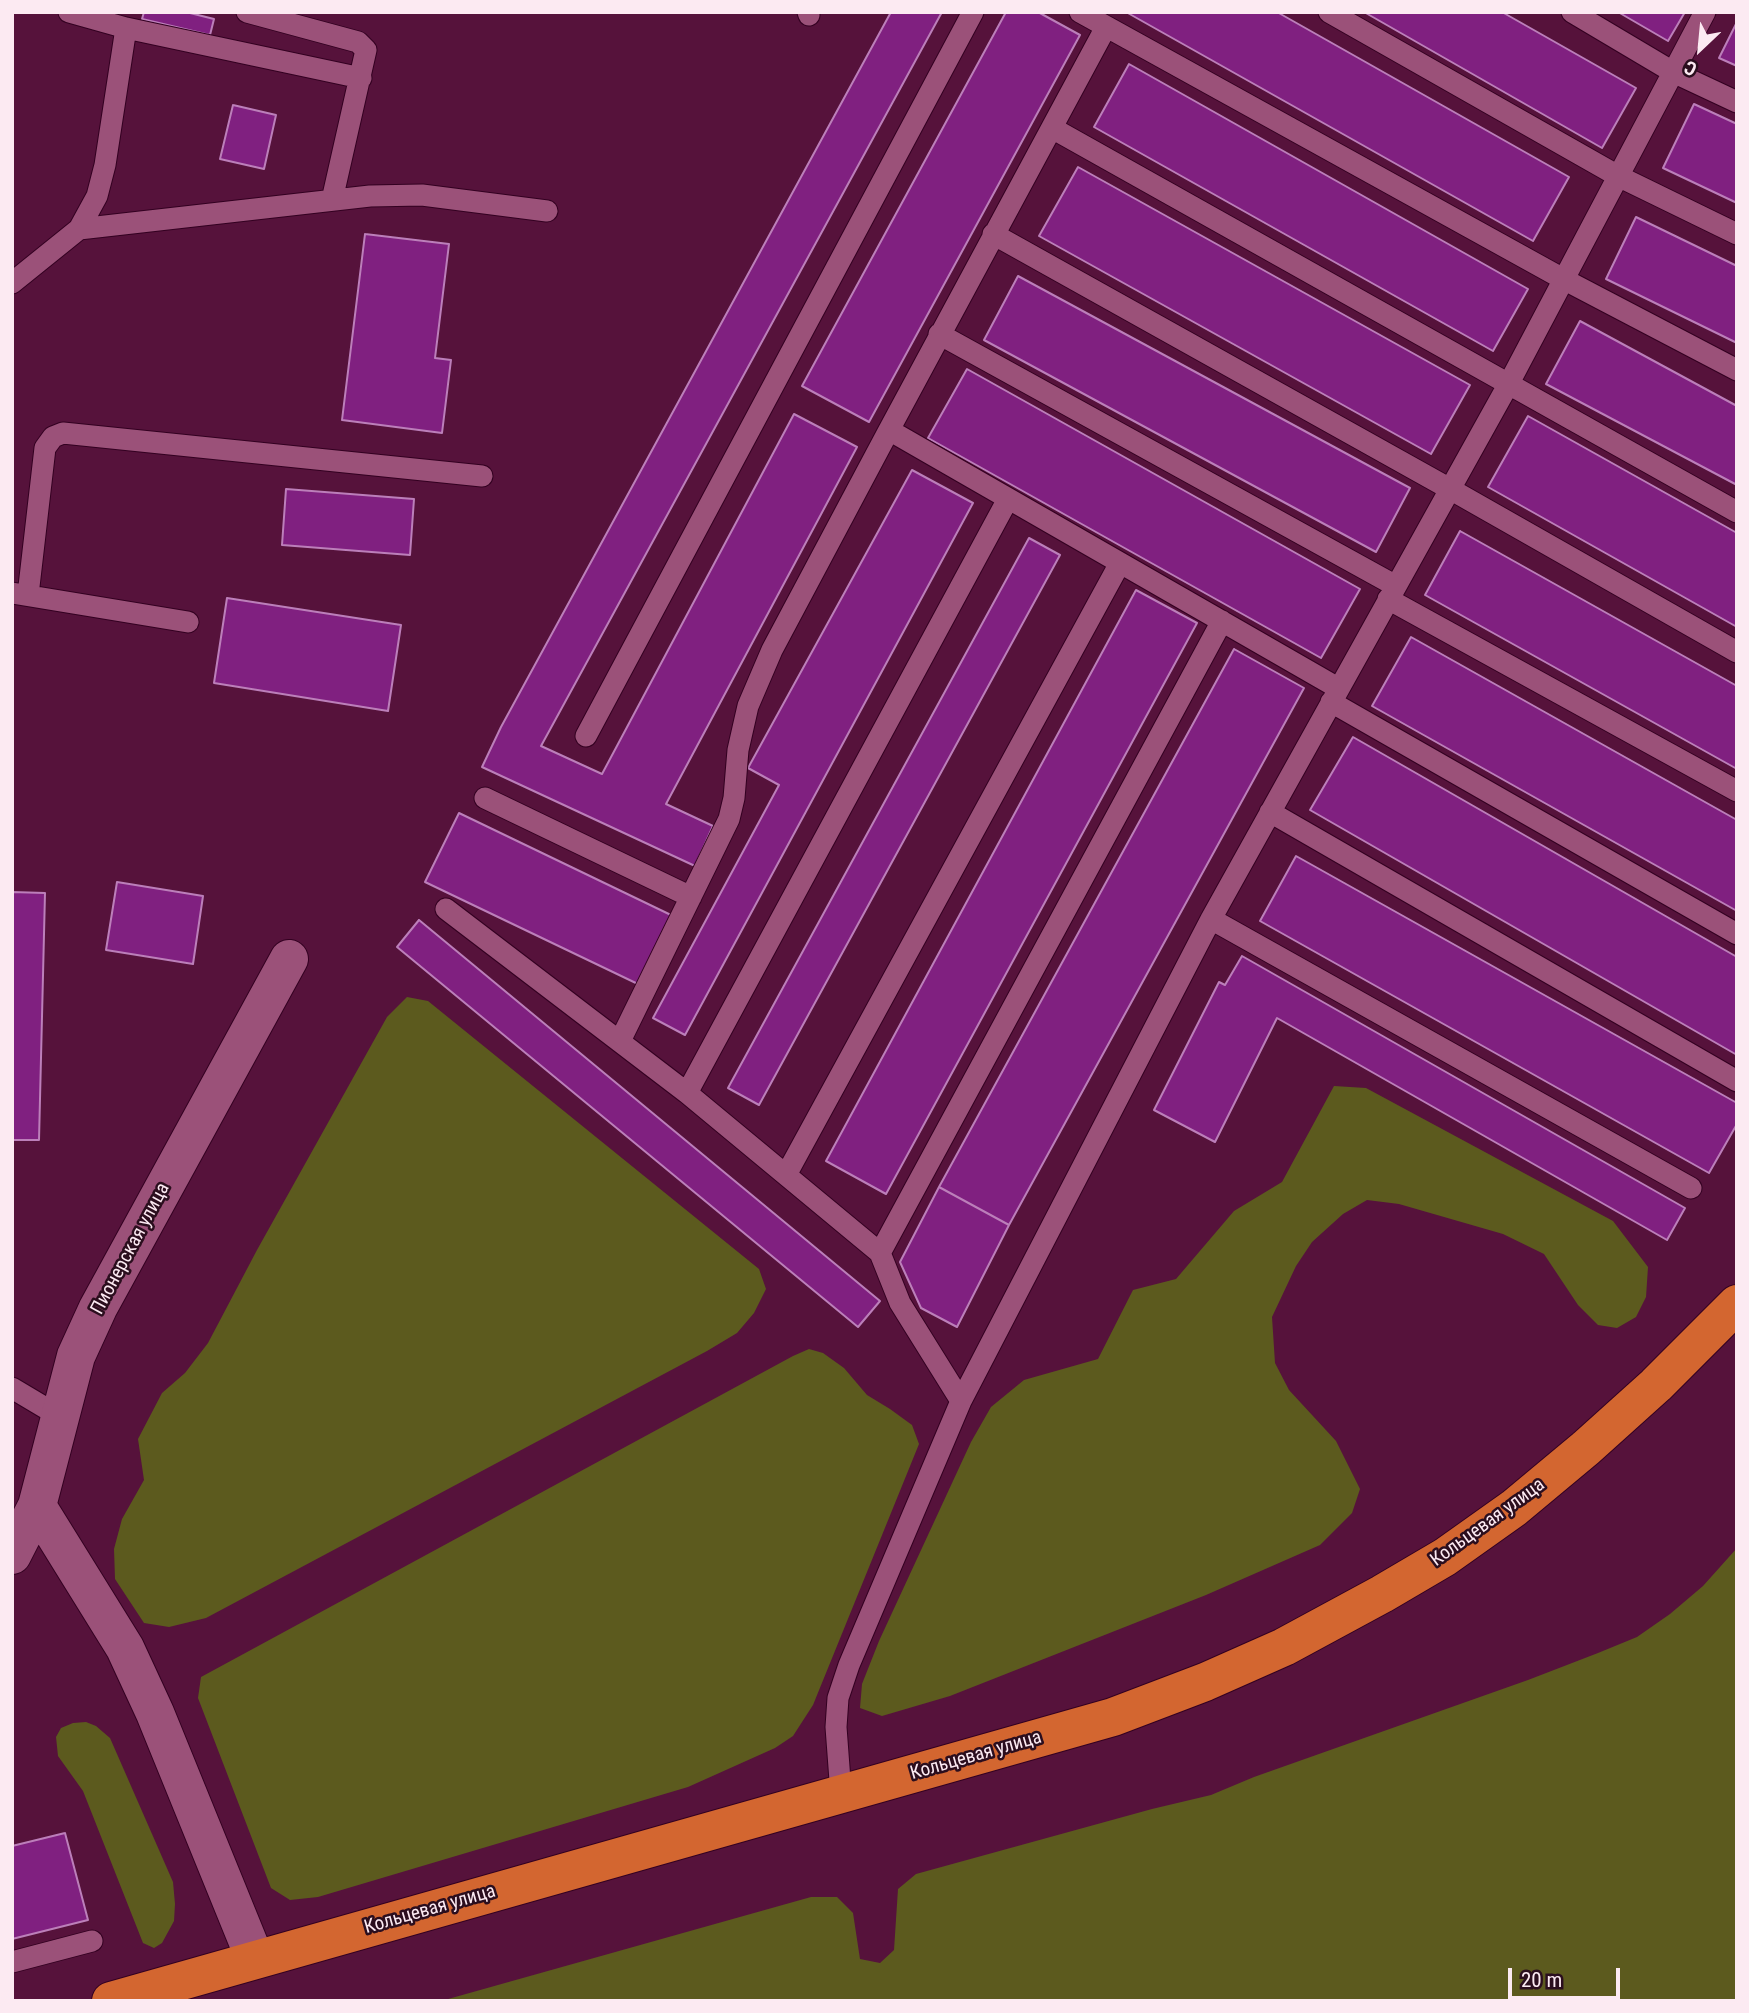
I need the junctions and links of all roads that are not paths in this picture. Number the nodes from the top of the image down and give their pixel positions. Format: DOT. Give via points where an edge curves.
graph roads {
  1 [pos="69,12"];
  2 [pos="247,12"];
  3 [pos="973,12"];
  4 [pos="1080,12"];
  5 [pos="1329,12"];
  6 [pos="1572,12"];
  7 [pos="1705,12"];
  8 [pos="1106,27"];
  9 [pos="126,28"];
  10 [pos="1672,72"];
  11 [pos="361,78"];
  12 [pos="1737,102"];
  13 [pos="1052,128"];
  14 [pos="1618,176"];
  15 [pos="332,200"];
  16 [pos="547,211"];
  17 [pos="79,229"];
  18 [pos="993,234"];
  19 [pos="1737,234"];
  20 [pos="1565,280"];
  21 [pos="12,283"];
  22 [pos="939,334"];
  23 [pos="1737,370"];
  24 [pos="1508,385"];
  25 [pos="889,430"];
  26 [pos="482,476"];
  27 [pos="1450,489"];
  28 [pos="1008,499"];
  29 [pos="1737,512"];
  30 [pos="1120,563"];
  31 [pos="1392,592"];
  32 [pos="20,594"];
  33 [pos="1222,621"];
  34 [pos="188,622"];
  35 [pos="1737,652"];
  36 [pos="1335,695"];
  37 [pos="586,736"];
  38 [pos="1737,791"];
  39 [pos="485,798"];
  40 [pos="1270,812"];
  41 [pos="691,897"];
  42 [pos="446,909"];
  43 [pos="1211,919"];
  44 [pos="1737,934"];
  45 [pos="289,959"];
  46 [pos="620,1041"];
  47 [pos="1737,1082"];
  48 [pos="687,1093"];
  49 [pos="786,1175"];
  50 [pos="1691,1188"];
  51 [pos="880,1253"];
  52 [pos="1737,1304"];
  53 [pos="12,1388"];
  54 [pos="961,1401"];
  55 [pos="59,1416"];
  56 [pos="37,1506"];
  57 [pos="12,1555"];
  58 [pos="841,1794"];
  59 [pos="92,1941"];
  60 [pos="255,1959"];
  61 [pos="12,1962"];
  62 [pos="111,2001"];
  1 -- 9 [label="lane"];
  2 -- 11 [label="lane" via="358,42 366,50"];
  3 -- 37 [label="lane"];
  4 -- 8 [label="lane"];
  5 -- 14 [label="lane"];
  6 -- 10 [label="lane"];
  7 -- 10 [label="lane"];
  8 -- 13 [label="lane"];
  8 -- 20 [label="lane"];
  9 -- 11 [label="lane"];
  9 -- 17 [label="lane" via="105,165 97,195"];
  10 -- 12 [label="lane"];
  10 -- 14 [label="lane"];
  11 -- 15 [label="lane"];
  13 -- 18 [label="lane"];
  13 -- 24 [label="lane"];
  14 -- 19 [label="lane"];
  14 -- 20 [label="lane"];
  15 -- 16 [label="lane" via="422,195"];
  15 -- 17 [label="lane"];
  17 -- 21 [label="lane"];
  18 -- 22 [label="lane"];
  18 -- 27 [label="lane"];
  20 -- 23 [label="lane"];
  20 -- 24 [label="lane"];
  22 -- 25 [label="lane"];
  22 -- 31 [label="lane"];
  24 -- 27 [label="lane"];
  24 -- 29 [label="lane"];
  25 -- 28 [label="lane"];
  25 -- 41 [label="lane" via="779,637 748,706 729,819"];
  26 -- 32 [label="lane" via="64,433 44,448"];
  27 -- 31 [label="lane"];
  27 -- 35 [label="lane"];
  28 -- 30 [label="lane"];
  28 -- 48 [label="lane"];
  30 -- 33 [label="lane"];
  30 -- 49 [label="lane"];
  31 -- 36 [label="lane"];
  31 -- 38 [label="lane"];
  32 -- 34 [label="lane"];
  33 -- 36 [label="lane"];
  33 -- 51 [label="lane"];
  36 -- 40 [label="lane"];
  36 -- 44 [label="lane"];
  39 -- 41 [label="lane"];
  40 -- 43 [label="lane"];
  40 -- 47 [label="lane"];
  41 -- 46 [label="lane"];
  42 -- 46 [label="lane"];
  43 -- 50 [label="lane"];
  43 -- 54 [label="lane"];
  45 -- 55 [label="street, Пионерская улица" via="98,1308 76,1356"];
  46 -- 48 [label="lane"];
  48 -- 49 [label="lane"];
  49 -- 51 [label="lane"];
  51 -- 54 [label="lane" via="900,1303"];
  52 -- 58 [label="highway, Кольцевая улица" via="1646,1394 1514,1508 1382,1594 1284,1647 1124,1712"];
  53 -- 55 [label="lane"];
  54 -- 58 [label="lane" via="838,1698"];
  55 -- 56 [label="street, Пионерская улица"];
  56 -- 57 [label="street, Пионерская улица"];
  56 -- 60 [label="street" via="125,1648"];
  58 -- 60 [label="highway, Кольцевая улица"];
  59 -- 61 [label="lane"];
  60 -- 62 [label="highway, Кольцевая улица"];
}
